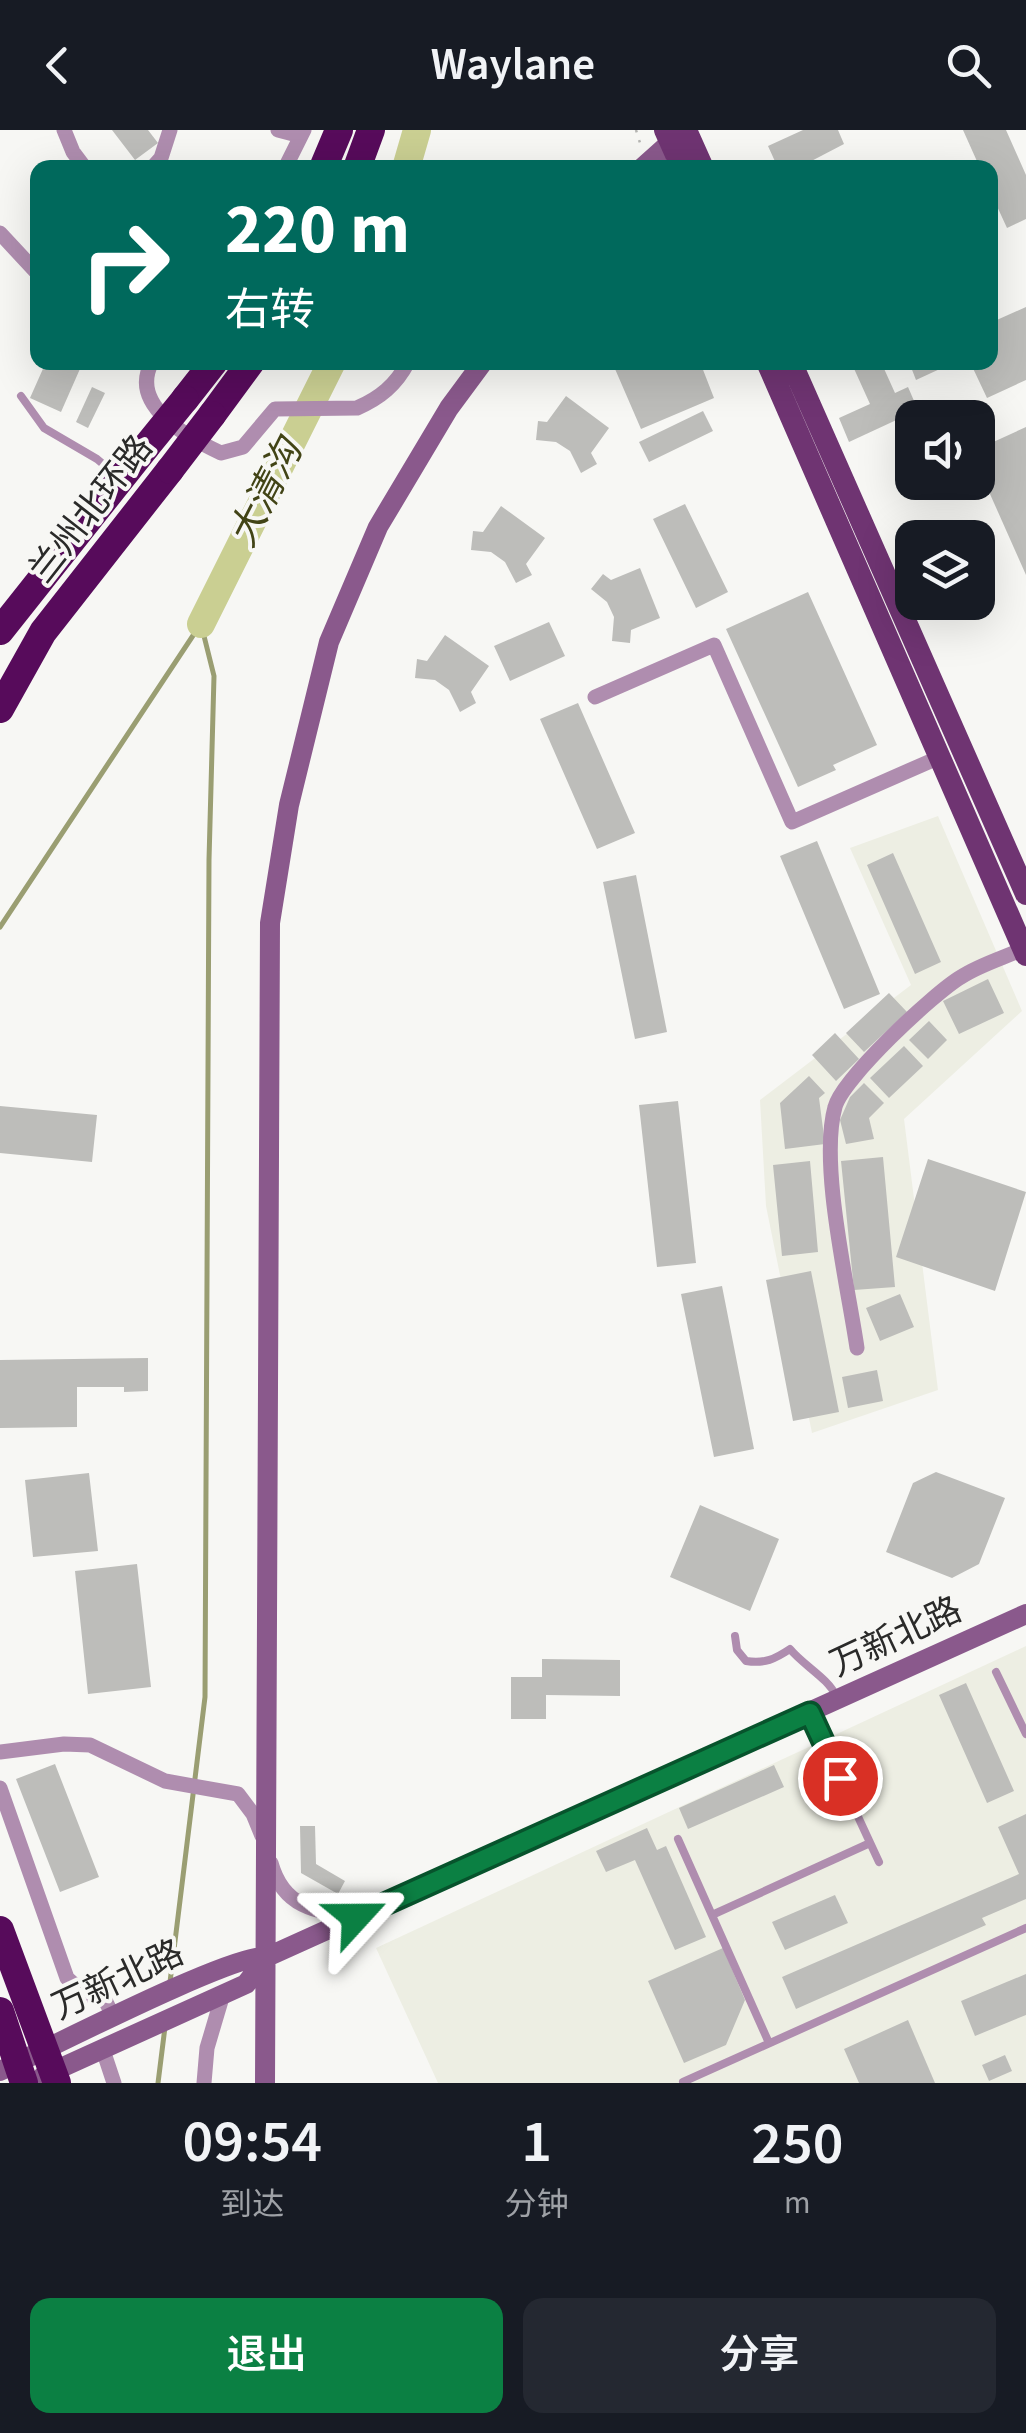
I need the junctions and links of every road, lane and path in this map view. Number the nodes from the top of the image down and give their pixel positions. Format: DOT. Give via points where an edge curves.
graph roads {
  1 [pos="64,130"];
  2 [pos="170,130"];
  3 [pos="278,130"];
  4 [pos="340,130"];
  5 [pos="371,130"];
  6 [pos="676,132"];
  7 [pos="303,133"];
  8 [pos="78,160"];
  9 [pos="159,160"];
  10 [pos="289,160"];
  11 [pos="327,160"];
  12 [pos="360,160"];
  13 [pos="650,160"];
  14 [pos="681,160"];
  15 [pos="697,160"];
  16 [pos="0,233"];
  17 [pos="30,265"];
  18 [pos="149,370"];
  19 [pos="208,370"];
  20 [pos="245,370"];
  21 [pos="402,370"];
  22 [pos="477,370"];
  23 [pos="771,370"];
  24 [pos="794,370"];
  25 [pos="21,396"];
  26 [pos="120,479"];
  27 [pos="146,500"];
  28 [pos="0,631"];
  29 [pos="596,698"];
  30 [pos="0,709"];
  31 [pos="940,757"];
  32 [pos="1026,894"];
  33 [pos="1025,952"];
  34 [pos="857,1348"];
  35 [pos="1026,1614"];
  36 [pos="735,1636"];
  37 [pos="996,1672"];
  38 [pos="837,1700"];
  39 [pos="810,1713"];
  40 [pos="1026,1734"];
  41 [pos="0,1752"];
  42 [pos="0,1788"];
  43 [pos="678,1840"];
  44 [pos="264,1842"];
  45 [pos="870,1843"];
  46 [pos="879,1862"];
  47 [pos="712,1915"];
  48 [pos="356,1917"];
  49 [pos="1026,1928"];
  50 [pos="0,1930"];
  51 [pos="266,1957"];
  52 [pos="215,1998"];
  53 [pos="9,2007"];
  54 [pos="114,2018"];
  55 [pos="769,2043"];
  56 [pos="103,2050"];
  57 [pos="0,2071"];
  58 [pos="42,2074"];
  59 [pos="683,2082"];
  60 [pos="114,2083"];
  61 [pos="204,2083"];
  62 [pos="265,2083"];
  1 -- 8 [label="street"];
  2 -- 9 [label="street"];
  3 -- 7 [label="street"];
  4 -- 11 [label="highway"];
  5 -- 12 [label="highway"];
  6 -- 13 [label="main road"];
  6 -- 14 [label="main road"];
  6 -- 15 [label="main road"];
  7 -- 10 [label="street"];
  16 -- 17 [label="street"];
  18 -- 21 [label="street" via="151,403 221,454 243,447 274,409 357,408 388,391"];
  19 -- 26 [label="highway, 兰州北环路, bridge"];
  20 -- 27 [label="highway, 兰州北环路, bridge"];
  22 -- 44 [label="main road" via="378,527 329,642 289,806 270,923"];
  23 -- 31 [label="main road"];
  24 -- 32 [label="main road"];
  25 -- 26 [label="lane" via="44,428"];
  26 -- 27 [label="lane"];
  26 -- 28 [label="highway, 兰州北环路"];
  27 -- 30 [label="highway, 兰州北环路" via="43,632"];
  29 -- 31 [label="street" via="714,646 792,822"];
  31 -- 33 [label="main road"];
  33 -- 34 [label="street" via="960,977 845,1085 834,1107 830,1167"];
  35 -- 38 [label="main road, 万新北路"];
  36 -- 38 [label="lane" via="746,1661 772,1660 790,1649 830,1684"];
  37 -- 40 [label="lane"];
  38 -- 39 [label="main road, 万新北路"];
  39 -- 45 [label="lane"];
  39 -- 48 [label="main road, 万新北路"];
  41 -- 44 [label="street" via="90,1745 175,1782 238,1794"];
  42 -- 54 [label="street" via="68,1978 78,1992 103,1996"];
  43 -- 47 [label="lane"];
  44 -- 48 [label="street" via="275,1878 295,1903"];
  44 -- 51 [label="main road"];
  45 -- 46 [label="lane"];
  45 -- 47 [label="lane"];
  47 -- 55 [label="lane"];
  48 -- 51 [label="main road, 万新北路"];
  49 -- 55 [label="lane"];
  50 -- 53 [label="highway"];
  51 -- 52 [label="main road, 万新北路" via="246,1984"];
  51 -- 54 [label="main road, 万新北路" via="211,1972"];
  51 -- 62 [label="main road"];
  52 -- 56 [label="main road, 万新北路"];
  52 -- 61 [label="street"];
  53 -- 58 [label="highway, bridge"];
  53 -- 58 [label="highway"];
  54 -- 58 [label="main road, 万新北路"];
  55 -- 59 [label="lane"];
  56 -- 58 [label="main road, 万新北路"];
  56 -- 60 [label="street"];
  57 -- 58 [label="main road, 万新北路"];
}
